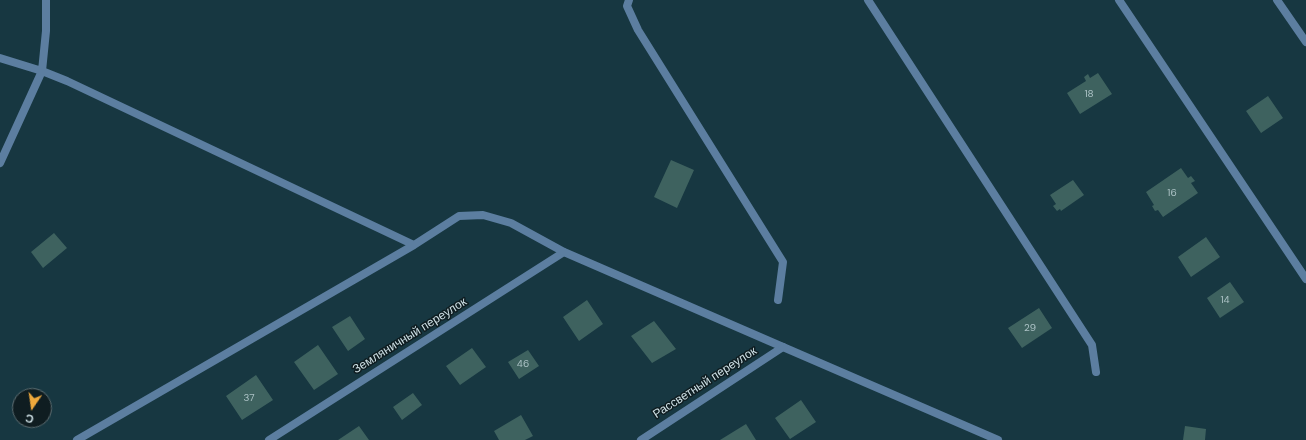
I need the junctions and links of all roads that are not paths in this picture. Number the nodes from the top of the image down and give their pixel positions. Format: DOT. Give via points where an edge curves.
graph roads {
  1 [pos="46,0"];
  2 [pos="629,0"];
  3 [pos="868,0"];
  4 [pos="1119,0"];
  5 [pos="1277,0"];
  6 [pos="1306,42"];
  7 [pos="0,58"];
  8 [pos="42,71"];
  9 [pos="0,163"];
  10 [pos="414,245"];
  11 [pos="564,252"];
  12 [pos="1306,279"];
  13 [pos="778,300"];
  14 [pos="783,347"];
  15 [pos="1096,372"];
  16 [pos="77,440"];
  17 [pos="269,440"];
  18 [pos="641,440"];
  19 [pos="998,440"];
  1 -- 8 [label="street"];
  2 -- 13 [label="street" via="627,6 638,30 783,262"];
  3 -- 15 [label="street" via="1092,345"];
  4 -- 12 [label="street"];
  5 -- 6 [label="street"];
  7 -- 8 [label="street"];
  8 -- 9 [label="street"];
  8 -- 10 [label="street"];
  10 -- 11 [label="street" via="459,216 483,215 512,224"];
  10 -- 16 [label="street"];
  11 -- 14 [label="street"];
  11 -- 17 [label="street, Земляничный переулок"];
  14 -- 18 [label="street, Рассветный переулок"];
  14 -- 19 [label="street"];
}
